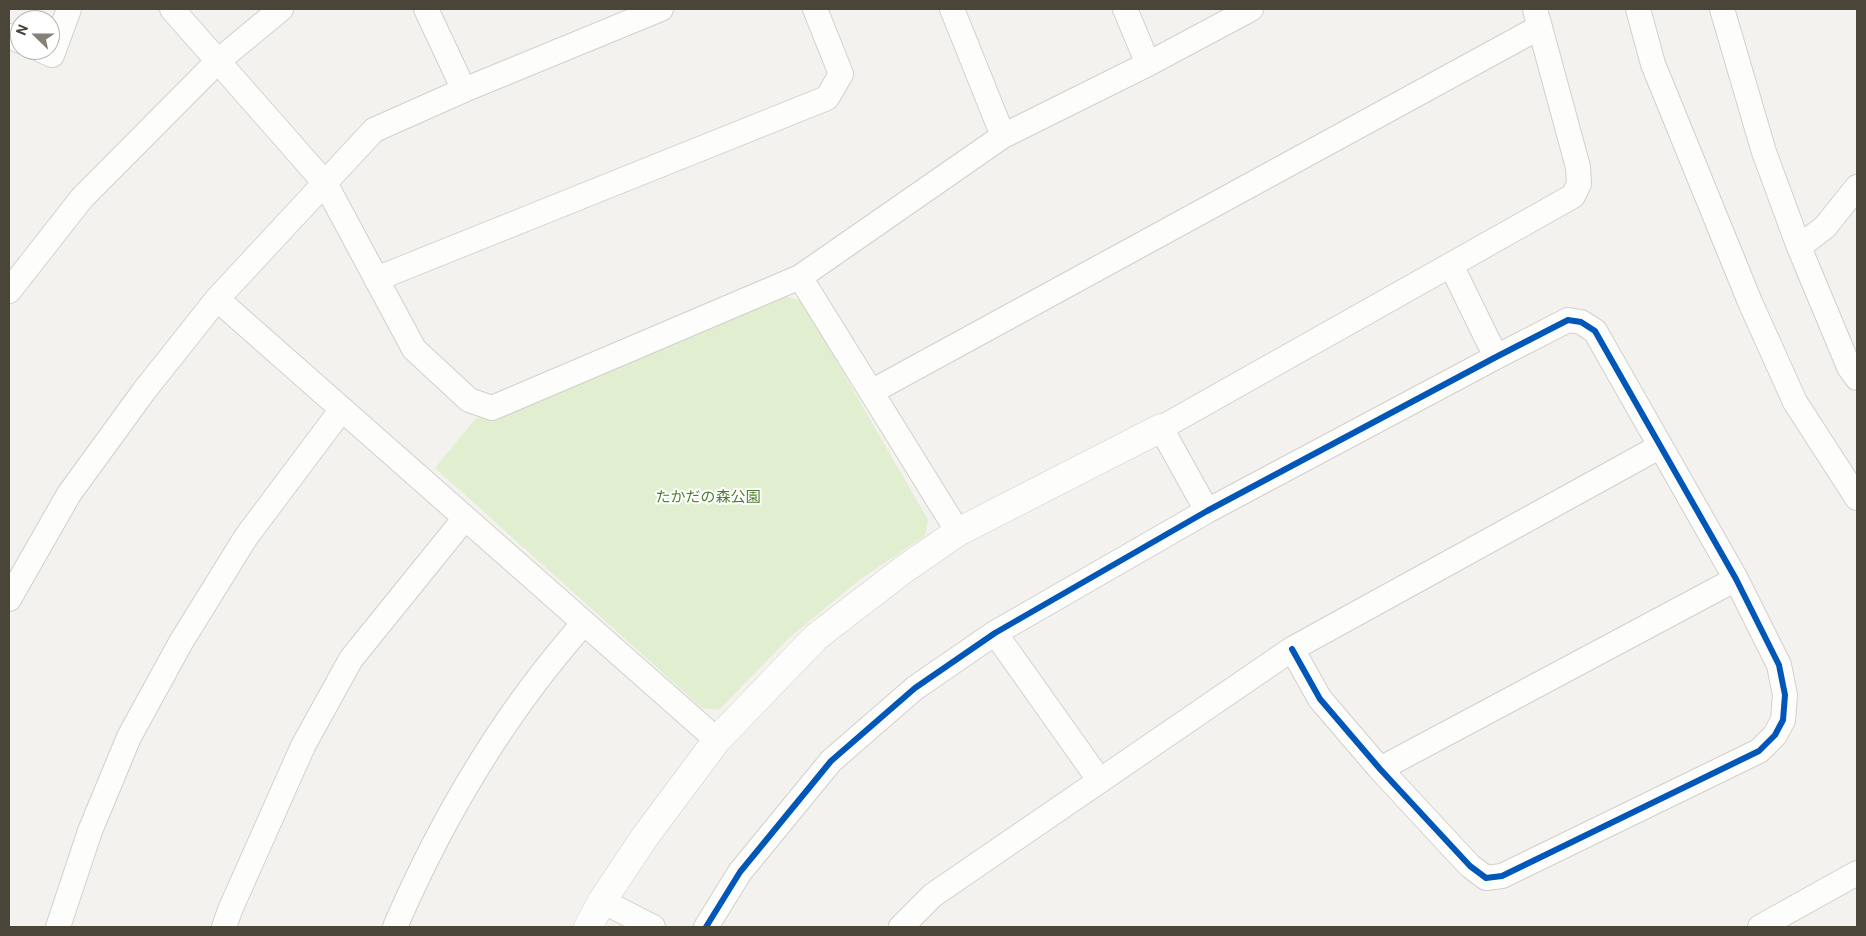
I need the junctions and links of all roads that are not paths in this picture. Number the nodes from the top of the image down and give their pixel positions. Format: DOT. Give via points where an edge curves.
graph roads {
  1 [pos="69,9"];
  2 [pos="172,9"];
  3 [pos="281,9"];
  4 [pos="426,9"];
  5 [pos="661,9"];
  6 [pos="815,9"];
  7 [pos="952,9"];
  8 [pos="1125,9"];
  9 [pos="1251,9"];
  10 [pos="1638,9"];
  11 [pos="1722,9"];
  12 [pos="1538,18"];
  13 [pos="60,33"];
  14 [pos="218,61"];
  15 [pos="1148,64"];
  16 [pos="464,90"];
  17 [pos="1003,136"];
  18 [pos="325,183"];
  19 [pos="1857,187"];
  20 [pos="1799,247"];
  21 [pos="1451,265"];
  22 [pos="800,277"];
  23 [pos="376,278"];
  24 [pos="9,290"];
  25 [pos="217,298"];
  26 [pos="1496,356"];
  27 [pos="1857,378"];
  28 [pos="871,392"];
  29 [pos="342,409"];
  30 [pos="1161,428"];
  31 [pos="1659,447"];
  32 [pos="1857,498"];
  33 [pos="1206,511"];
  34 [pos="465,518"];
  35 [pos="958,532"];
  36 [pos="1736,579"];
  37 [pos="9,599"];
  38 [pos="584,623"];
  39 [pos="995,633"];
  40 [pos="1292,649"];
  41 [pos="717,740"];
  42 [pos="1380,769"];
  43 [pos="1100,781"];
  44 [pos="1857,873"];
  45 [pos="602,901"];
  46 [pos="58,927"];
  47 [pos="224,927"];
  48 [pos="395,927"];
  49 [pos="588,927"];
  50 [pos="653,927"];
  51 [pos="706,927"];
  52 [pos="901,927"];
  53 [pos="1760,927"];
  1 -- 13 [label="street"];
  2 -- 14 [label="street"];
  3 -- 14 [label="street"];
  4 -- 16 [label="street"];
  5 -- 16 [label="street"];
  6 -- 23 [label="street" via="841,74 827,98"];
  7 -- 17 [label="street"];
  8 -- 15 [label="street"];
  9 -- 15 [label="street"];
  10 -- 32 [label="street" via="1653,64 1750,302 1795,402"];
  11 -- 20 [label="street" via="1764,152"];
  12 -- 21 [label="street" via="1578,167 1579,184 1573,196"];
  12 -- 28 [label="street"];
  14 -- 18 [label="street"];
  14 -- 24 [label="street" via="82,198"];
  15 -- 17 [label="street"];
  16 -- 18 [label="street" via="374,130"];
  17 -- 22 [label="street"];
  18 -- 23 [label="street"];
  18 -- 25 [label="street"];
  19 -- 20 [label="street" via="1825,227"];
  20 -- 27 [label="street" via="1849,367"];
  21 -- 26 [label="street"];
  21 -- 30 [label="street"];
  22 -- 23 [label="street" via="492,408 468,400 414,350"];
  22 -- 28 [label="street"];
  25 -- 29 [label="street"];
  25 -- 37 [label="street" via="68,494"];
  26 -- 31 [label="street" via="1568,320 1580,322 1595,331"];
  26 -- 33 [label="street"];
  28 -- 35 [label="street"];
  29 -- 34 [label="street"];
  29 -- 46 [label="street" via="246,537 180,642 129,737 90,831"];
  30 -- 33 [label="street"];
  30 -- 35 [label="street"];
  31 -- 36 [label="street"];
  31 -- 40 [label="street"];
  33 -- 39 [label="street"];
  34 -- 38 [label="street"];
  34 -- 47 [label="street" via="351,659 303,746"];
  35 -- 41 [label="street" via="816,637"];
  36 -- 42 [label="street"];
  36 -- 42 [label="street" via="1779,665 1785,695 1783,720 1775,735 1759,752 1502,876 1486,878 1470,866"];
  38 -- 41 [label="street"];
  38 -- 48 [label="street" via="550,661 492,745 411,889"];
  39 -- 43 [label="street"];
  39 -- 51 [label="street" via="915,688 831,761 740,872"];
  40 -- 42 [label="street" via="1320,699"];
  40 -- 43 [label="street"];
  41 -- 45 [label="street"];
  43 -- 52 [label="street" via="933,895"];
  44 -- 53 [label="street"];
  45 -- 49 [label="street"];
  45 -- 50 [label="street"];
}
